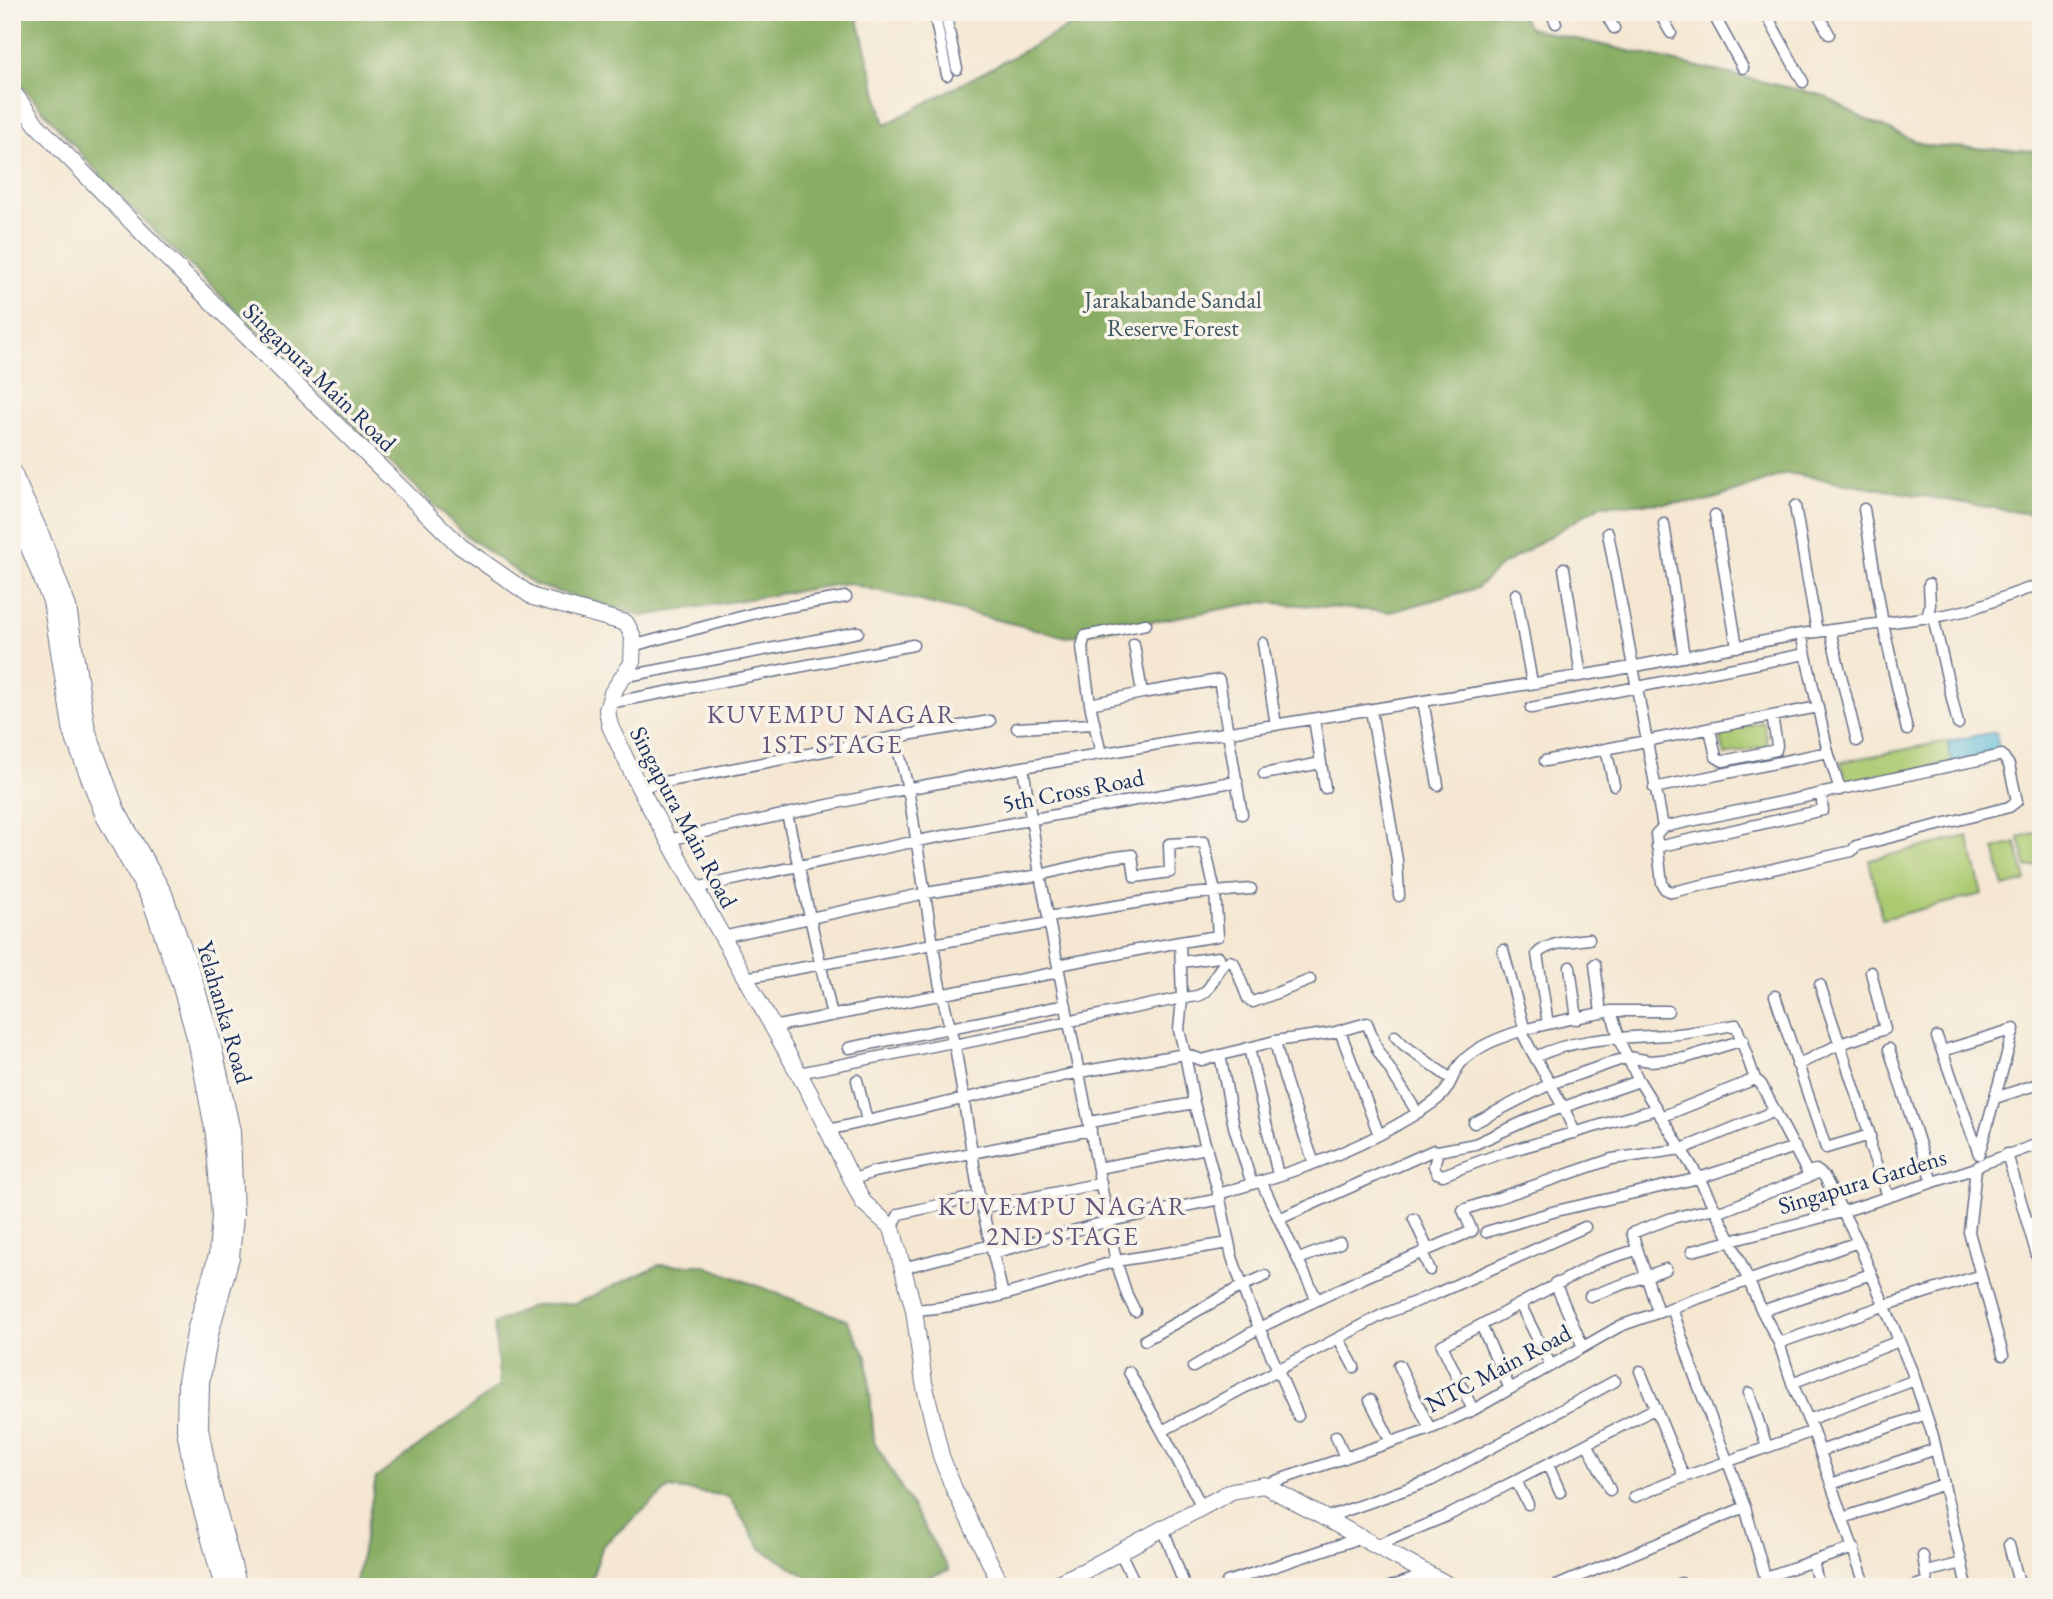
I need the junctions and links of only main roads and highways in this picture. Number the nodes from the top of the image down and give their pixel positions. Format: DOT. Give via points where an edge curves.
graph roads {
  1 [pos="12,473"];
  2 [pos="12,505"];
  3 [pos="224,1587"];
  4 [pos="238,1587"];
  1 -- 4 [label="main road, Yelahanka Road" via="67,607 86,730 116,811 163,894 194,983 231,1131 234,1216 230,1257 200,1382 199,1429"];
  2 -- 3 [label="main road, Yelahanka Road" via="52,601 73,733 105,816 151,899 198,1044 215,1134 221,1216 218,1255 187,1381 186,1430"];
}
